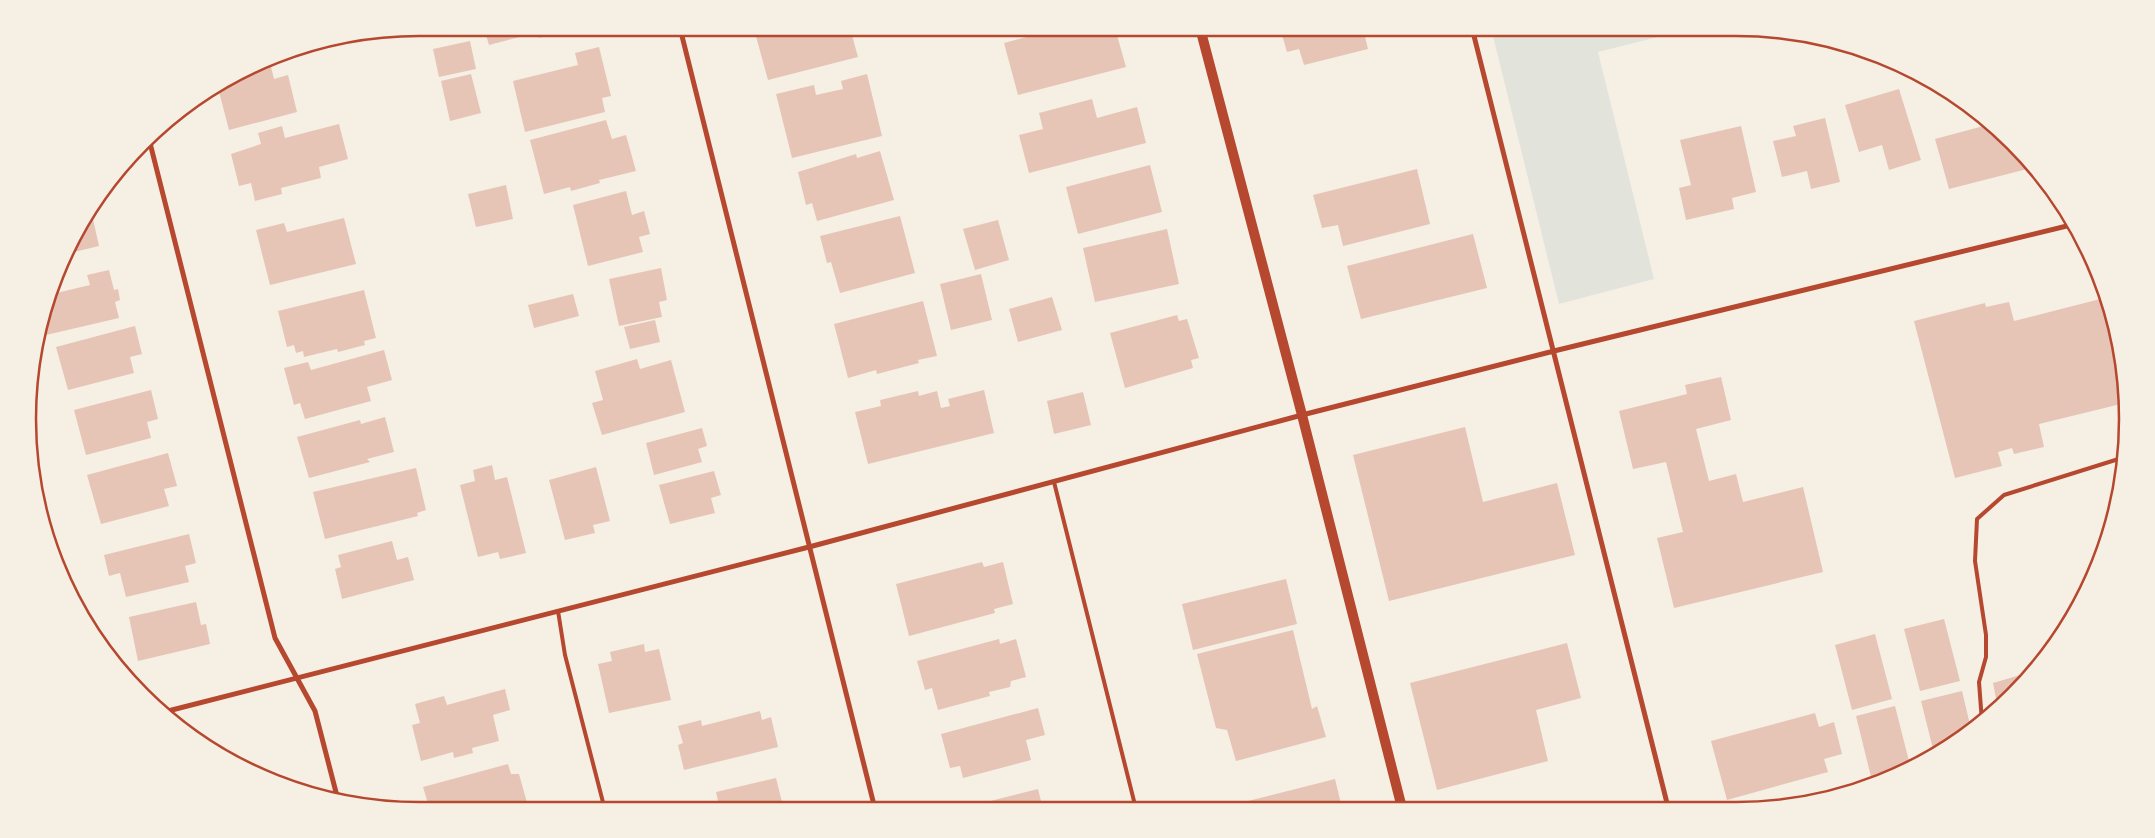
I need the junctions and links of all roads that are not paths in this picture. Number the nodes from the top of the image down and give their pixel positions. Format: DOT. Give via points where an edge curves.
graph roads {
  1 [pos="682,36"];
  2 [pos="1202,36"];
  3 [pos="1474,36"];
  4 [pos="151,145"];
  5 [pos="2066,226"];
  6 [pos="1554,351"];
  7 [pos="1302,415"];
  8 [pos="2116,460"];
  9 [pos="1054,482"];
  10 [pos="809,547"];
  11 [pos="558,612"];
  12 [pos="296,677"];
  13 [pos="171,710"];
  14 [pos="1981,713"];
  15 [pos="336,792"];
  16 [pos="603,802"];
  17 [pos="873,802"];
  18 [pos="1134,802"];
  19 [pos="1400,802"];
  20 [pos="1667,802"];
  1 -- 10 [label="street"];
  2 -- 7 [label="main road"];
  3 -- 6 [label="street"];
  4 -- 12 [label="street" via="275,638"];
  5 -- 6 [label="street"];
  6 -- 7 [label="street"];
  6 -- 20 [label="street"];
  7 -- 9 [label="street"];
  7 -- 19 [label="main road"];
  8 -- 14 [label="lane" via="2004,495 1977,519 1975,561 1986,635 1986,658 1979,682"];
  9 -- 10 [label="street"];
  9 -- 18 [label="lane"];
  10 -- 11 [label="street"];
  10 -- 17 [label="street"];
  11 -- 12 [label="street"];
  11 -- 16 [label="lane" via="565,655"];
  12 -- 13 [label="street"];
  12 -- 15 [label="street" via="315,710"];
}
